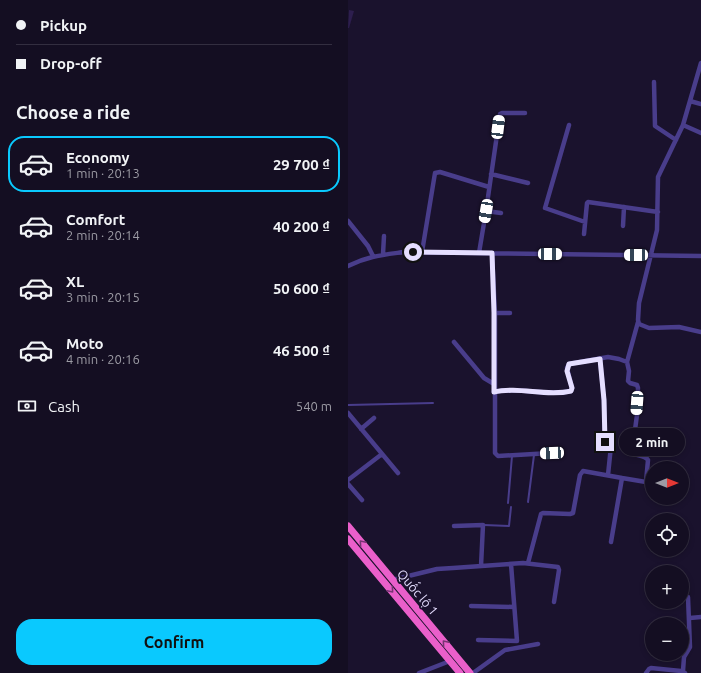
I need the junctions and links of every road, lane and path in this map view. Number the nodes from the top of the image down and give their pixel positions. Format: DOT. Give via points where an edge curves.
graph roads {
  1 [pos="701,63"];
  2 [pos="654,82"];
  3 [pos="690,101"];
  4 [pos="701,104"];
  5 [pos="525,113"];
  6 [pos="569,125"];
  7 [pos="683,125"];
  8 [pos="701,133"];
  9 [pos="676,140"];
  10 [pos="491,174"];
  11 [pos="528,183"];
  12 [pos="489,187"];
  13 [pos="624,207"];
  14 [pos="486,211"];
  15 [pos="658,212"];
  16 [pos="501,213"];
  17 [pos="348,221"];
  18 [pos="585,222"];
  19 [pos="623,226"];
  20 [pos="584,234"];
  21 [pos="384,236"];
  22 [pos="422,252"];
  23 [pos="479,253"];
  24 [pos="492,253"];
  25 [pos="383,254"];
  26 [pos="650,255"];
  27 [pos="372,256"];
  28 [pos="701,256"];
  29 [pos="348,266"];
  30 [pos="494,313"];
  31 [pos="510,313"];
  32 [pos="638,322"];
  33 [pos="701,332"];
  34 [pos="454,342"];
  35 [pos="600,359"];
  36 [pos="627,362"];
  37 [pos="494,384"];
  38 [pos="494,392"];
  39 [pos="433,403"];
  40 [pos="348,405"];
  41 [pos="348,413"];
  42 [pos="374,418"];
  43 [pos="361,429"];
  44 [pos="552,453"];
  45 [pos="382,454"];
  46 [pos="512,454"];
  47 [pos="534,454"];
  48 [pos="648,461"];
  49 [pos="398,473"];
  50 [pos="608,475"];
  51 [pos="622,478"];
  52 [pos="348,480"];
  53 [pos="645,482"];
  54 [pos="348,484"];
  55 [pos="362,500"];
  56 [pos="528,502"];
  57 [pos="508,503"];
  58 [pos="511,507"];
  59 [pos="483,525"];
  60 [pos="348,526"];
  61 [pos="454,526"];
  62 [pos="348,539"];
  63 [pos="611,542"];
  64 [pos="511,564"];
  65 [pos="528,564"];
  66 [pos="481,566"];
  67 [pos="392,580"];
  68 [pos="554,602"];
  69 [pos="471,606"];
  70 [pos="514,606"];
  71 [pos="689,608"];
  72 [pos="701,617"];
  73 [pos="690,618"];
  74 [pos="478,640"];
  75 [pos="538,644"];
  76 [pos="450,661"];
  77 [pos="684,672"];
  78 [pos="419,673"];
  79 [pos="460,673"];
  80 [pos="471,673"];
  81 [pos="646,673"];
  1 -- 3 [label="street"];
  2 -- 9 [label="street" via="655,126"];
  3 -- 4 [label="street"];
  3 -- 7 [label="street"];
  5 -- 10 [label="street" via="500,114"];
  6 -- 18 [label="street" via="545,208"];
  7 -- 8 [label="street"];
  7 -- 9 [label="street"];
  9 -- 15 [label="street" via="658,178"];
  10 -- 11 [label="street"];
  10 -- 12 [label="street"];
  12 -- 14 [label="street"];
  12 -- 22 [label="street" via="440,172 435,173"];
  13 -- 15 [label="street"];
  13 -- 18 [label="street" via="588,202"];
  13 -- 19 [label="street"];
  14 -- 16 [label="street"];
  14 -- 23 [label="street"];
  15 -- 26 [label="street" via="657,230"];
  17 -- 27 [label="street" via="368,246"];
  18 -- 20 [label="street"];
  21 -- 25 [label="street"];
  22 -- 23 [label="street"];
  22 -- 25 [label="street"];
  23 -- 24 [label="street"];
  24 -- 26 [label="street"];
  24 -- 30 [label="street"];
  25 -- 27 [label="street"];
  26 -- 28 [label="street"];
  26 -- 32 [label="street" via="639,303"];
  27 -- 29 [label="street"];
  30 -- 31 [label="street"];
  30 -- 37 [label="street"];
  32 -- 33 [label="street" via="649,328 679,327"];
  32 -- 36 [label="street"];
  34 -- 37 [label="street" via="484,378"];
  35 -- 36 [label="street" via="610,358"];
  35 -- 38 [label="street" via="569,364 567,371 571,391"];
  35 -- 50 [label="street" via="605,442 611,447"];
  36 -- 48 [label="street" via="628,381 638,388 632,450 634,454 645,457"];
  37 -- 38 [label="street"];
  38 -- 46 [label="street" via="495,454"];
  39 -- 40 [label="lane"];
  41 -- 43 [label="street"];
  42 -- 43 [label="street"];
  43 -- 45 [label="street"];
  44 -- 47 [label="street"];
  45 -- 49 [label="street"];
  45 -- 52 [label="street"];
  46 -- 47 [label="street"];
  46 -- 57 [label="lane"];
  47 -- 56 [label="lane"];
  50 -- 51 [label="street"];
  50 -- 65 [label="street" via="581,472 573,513 541,514"];
  51 -- 53 [label="street"];
  51 -- 63 [label="street"];
  54 -- 55 [label="street"];
  58 -- 59 [label="lane" via="509,526"];
  59 -- 61 [label="street"];
  59 -- 66 [label="street"];
  67 -- 60 [label="highway, Quốc lộ 1, one-way"];
  62 -- 76 [label="highway, Quốc lộ 1, one-way"];
  64 -- 65 [label="street"];
  64 -- 66 [label="street"];
  64 -- 70 [label="street"];
  65 -- 68 [label="street" via="558,567"];
  66 -- 67 [label="street" via="438,569"];
  80 -- 67 [label="highway, Quốc lộ 1, one-way"];
  69 -- 70 [label="street"];
  70 -- 74 [label="street" via="517,641"];
  71 -- 73 [label="street"];
  72 -- 73 [label="street"];
  73 -- 77 [label="street" via="690,647 684,658"];
  75 -- 80 [label="street" via="505,650"];
  76 -- 78 [label="street"];
  76 -- 79 [label="highway, Quốc lộ 1"];
  77 -- 81 [label="street" via="652,668"];
}
